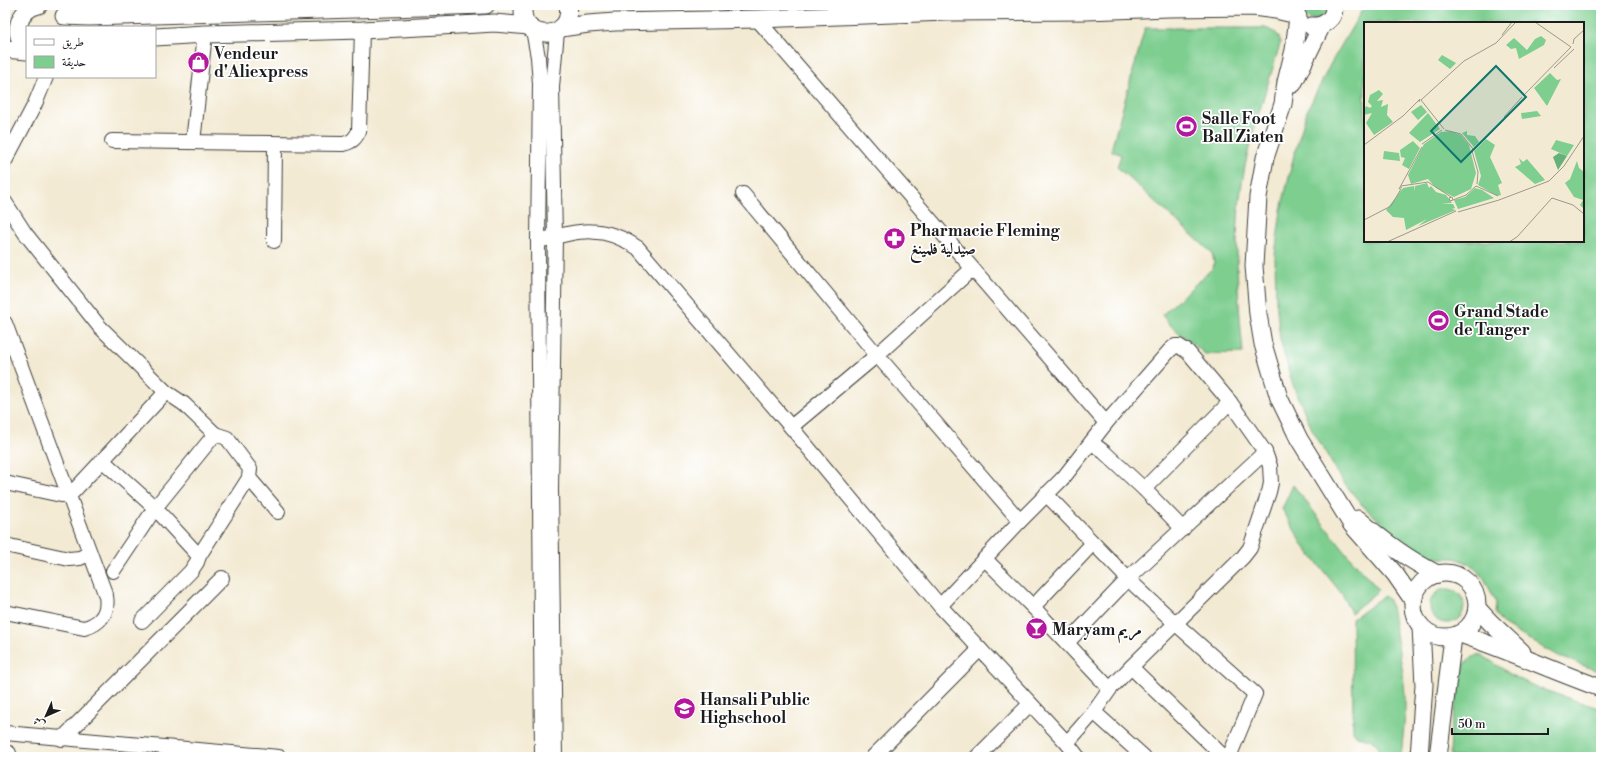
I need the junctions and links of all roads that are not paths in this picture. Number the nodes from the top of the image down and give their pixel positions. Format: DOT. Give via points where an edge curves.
graph roads {
  1 [pos="39,5"];
  2 [pos="47,5"];
  3 [pos="486,5"];
  4 [pos="524,5"];
  5 [pos="568,5"];
  6 [pos="1334,5"];
  7 [pos="398,6"];
  8 [pos="266,9"];
  9 [pos="1297,12"];
  10 [pos="757,19"];
  11 [pos="12,21"];
  12 [pos="66,21"];
  13 [pos="1322,25"];
  14 [pos="531,28"];
  15 [pos="362,30"];
  16 [pos="559,30"];
  17 [pos="205,34"];
  18 [pos="156,37"];
  19 [pos="5,49"];
  20 [pos="26,49"];
  21 [pos="26,50"];
  22 [pos="46,78"];
  23 [pos="1283,104"];
  24 [pos="112,141"];
  25 [pos="192,142"];
  26 [pos="275,144"];
  27 [pos="5,161"];
  28 [pos="743,194"];
  29 [pos="5,202"];
  30 [pos="11,221"];
  31 [pos="555,237"];
  32 [pos="274,241"];
  33 [pos="538,241"];
  34 [pos="972,269"];
  35 [pos="5,323"];
  36 [pos="877,355"];
  37 [pos="166,392"];
  38 [pos="1230,402"];
  39 [pos="1106,423"];
  40 [pos="791,426"];
  41 [pos="215,434"];
  42 [pos="1092,443"];
  43 [pos="1265,452"];
  44 [pos="102,460"];
  45 [pos="249,478"];
  46 [pos="5,483"];
  47 [pos="1144,489"];
  48 [pos="1046,494"];
  49 [pos="68,495"];
  50 [pos="1340,505"];
  51 [pos="155,508"];
  52 [pos="278,512"];
  53 [pos="1020,521"];
  54 [pos="1183,529"];
  55 [pos="1093,543"];
  56 [pos="5,545"];
  57 [pos="90,553"];
  58 [pos="199,556"];
  59 [pos="985,559"];
  60 [pos="113,571"];
  61 [pos="1437,574"];
  62 [pos="222,578"];
  63 [pos="1128,579"];
  64 [pos="1413,600"];
  65 [pos="940,606"];
  66 [pos="1033,607"];
  67 [pos="1477,608"];
  68 [pos="5,612"];
  69 [pos="142,621"];
  70 [pos="1174,623"];
  71 [pos="1421,627"];
  72 [pos="1456,635"];
  73 [pos="1067,643"];
  74 [pos="980,649"];
  75 [pos="1537,663"];
  76 [pos="1131,667"];
  77 [pos="1601,688"];
  78 [pos="1110,689"];
  79 [pos="1030,704"];
  80 [pos="1094,712"];
  81 [pos="5,733"];
  82 [pos="62,739"];
  83 [pos="1066,743"];
  84 [pos="278,757"];
  85 [pos="542,757"];
  86 [pos="555,757"];
  87 [pos="873,757"];
  88 [pos="977,757"];
  89 [pos="1078,757"];
  90 [pos="1144,757"];
  91 [pos="1224,757"];
  92 [pos="1229,757"];
  93 [pos="1419,757"];
  94 [pos="1438,757"];
  1 -- 11 [label="street" via="30,8"];
  2 -- 12 [label="street" via="56,8"];
  3 -- 7 [label="street"];
  4 -- 14 [label="street" via="523,14"];
  5 -- 16 [label="street" via="568,18"];
  6 -- 13 [label="street" via="1331,18"];
  7 -- 8 [label="street"];
  8 -- 12 [label="street" via="89,17"];
  9 -- 10 [label="street" via="1253,7 947,12"];
  9 -- 13 [label="street" via="1306,24"];
  9 -- 23 [label="street" via="1294,50"];
  10 -- 16 [label="street" via="615,22"];
  10 -- 34 [label="street"];
  11 -- 20 [label="street" via="18,26 20,40"];
  13 -- 23 [label="street"];
  14 -- 15 [label="street" via="490,23"];
  14 -- 16 [label="street" via="545,34"];
  14 -- 33 [label="street" via="538,57 540,84"];
  15 -- 17 [label="street"];
  15 -- 26 [label="street" via="359,132 355,138 350,143 343,144"];
  16 -- 31 [label="street" via="552,87"];
  17 -- 18 [label="street"];
  17 -- 25 [label="street"];
  19 -- 21 [label="street"];
  22 -- 27 [label="street"];
  23 -- 50 [label="street" via="1265,158 1258,197 1254,266 1258,314 1265,351 1279,398 1299,439"];
  24 -- 25 [label="street"];
  25 -- 26 [label="street"];
  26 -- 32 [label="street"];
  28 -- 36 [label="street"];
  29 -- 30 [label="street"];
  30 -- 37 [label="street" via="100,326"];
  31 -- 33 [label="street"];
  31 -- 40 [label="street" via="582,231 600,231 618,236 638,248"];
  31 -- 86 [label="street" via="551,498"];
  33 -- 85 [label="street"];
  34 -- 36 [label="street"];
  34 -- 39 [label="street"];
  35 -- 49 [label="street"];
  36 -- 40 [label="street"];
  36 -- 53 [label="street"];
  37 -- 41 [label="street" via="184,404"];
  37 -- 44 [label="street"];
  38 -- 39 [label="street" via="1188,352 1175,346"];
  38 -- 43 [label="street"];
  38 -- 47 [label="street"];
  39 -- 42 [label="street"];
  40 -- 65 [label="street"];
  41 -- 45 [label="street" via="227,438 234,447 250,469"];
  41 -- 51 [label="street"];
  42 -- 47 [label="street"];
  42 -- 48 [label="street"];
  43 -- 54 [label="street"];
  43 -- 70 [label="street" via="1270,466 1271,482 1250,548"];
  44 -- 49 [label="street"];
  44 -- 51 [label="street"];
  45 -- 52 [label="street"];
  45 -- 58 [label="street"];
  46 -- 49 [label="street" via="61,496"];
  47 -- 54 [label="street"];
  48 -- 53 [label="street"];
  48 -- 55 [label="street"];
  49 -- 57 [label="street"];
  50 -- 61 [label="street" via="1394,549"];
  50 -- 64 [label="street" via="1352,525 1395,574"];
  51 -- 58 [label="street"];
  51 -- 60 [label="street"];
  53 -- 59 [label="street"];
  54 -- 63 [label="street"];
  55 -- 63 [label="street"];
  55 -- 66 [label="street"];
  56 -- 57 [label="street" via="69,559 80,558"];
  57 -- 68 [label="street" via="107,602 104,614 96,624 77,628"];
  58 -- 69 [label="street" via="191,570"];
  59 -- 65 [label="street"];
  59 -- 66 [label="street"];
  61 -- 64 [label="street" via="1421,583"];
  61 -- 67 [label="street" via="1457,575 1466,580 1476,598"];
  62 -- 82 [label="street"];
  63 -- 70 [label="street"];
  63 -- 73 [label="street"];
  64 -- 71 [label="street" via="1414,614"];
  65 -- 74 [label="street"];
  66 -- 73 [label="street"];
  67 -- 72 [label="street" via="1475,618 1469,627"];
  67 -- 75 [label="street" via="1505,637"];
  70 -- 76 [label="street"];
  70 -- 92 [label="street" via="1255,694"];
  71 -- 72 [label="street" via="1435,636 1444,638"];
  71 -- 93 [label="street" via="1424,686"];
  72 -- 75 [label="street" via="1496,646"];
  72 -- 94 [label="street"];
  73 -- 78 [label="street"];
  74 -- 79 [label="street"];
  74 -- 87 [label="street"];
  75 -- 77 [label="street"];
  76 -- 78 [label="street"];
  76 -- 91 [label="street"];
  78 -- 80 [label="street"];
  79 -- 83 [label="street"];
  79 -- 88 [label="street"];
  80 -- 83 [label="street"];
  80 -- 90 [label="street"];
  81 -- 82 [label="street"];
  82 -- 84 [label="street"];
  83 -- 89 [label="street"];
}
